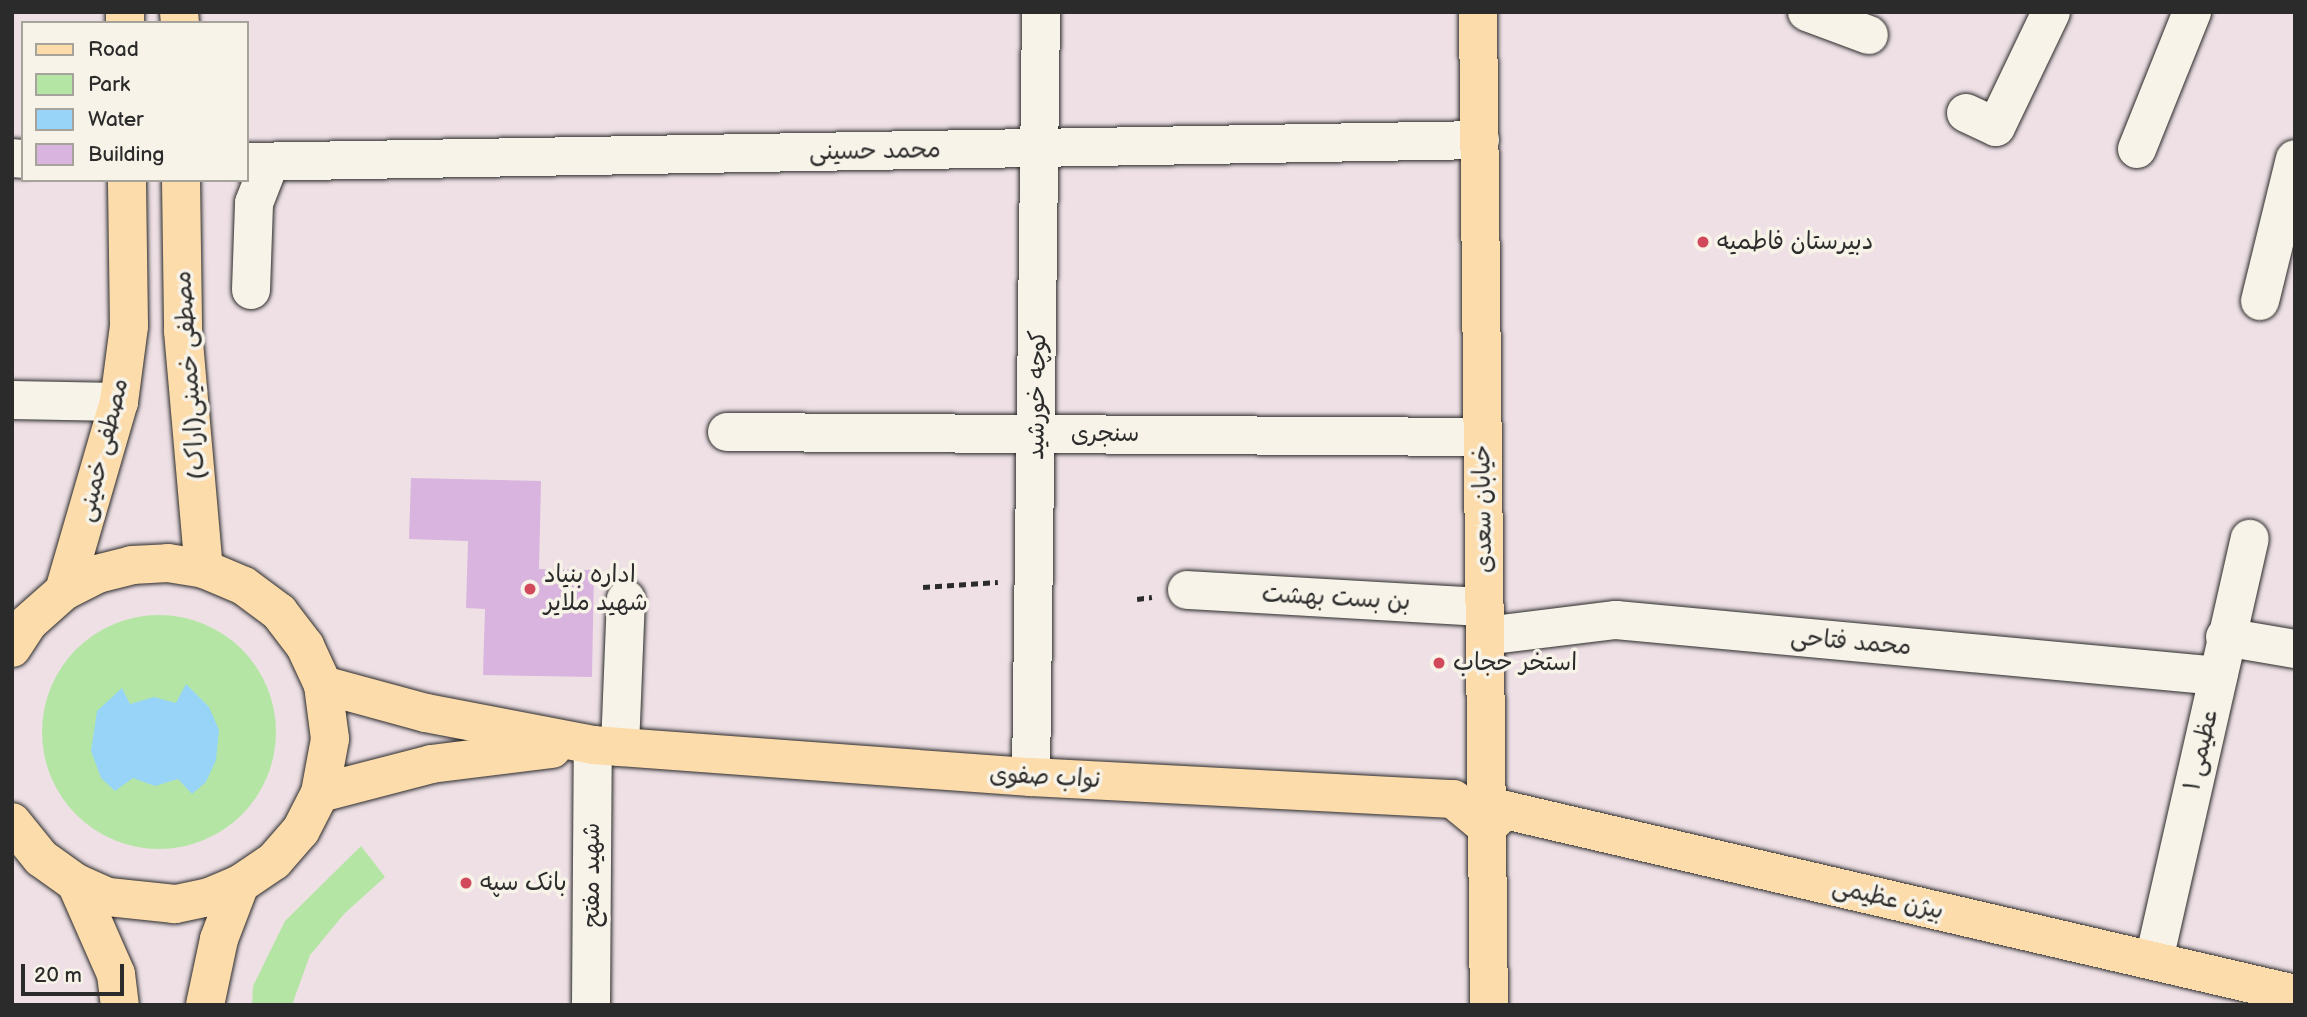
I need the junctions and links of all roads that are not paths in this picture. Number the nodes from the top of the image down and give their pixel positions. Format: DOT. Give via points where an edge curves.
graph roads {
  1 [pos="1041,12"];
  2 [pos="1478,12"];
  3 [pos="1807,12"];
  4 [pos="2051,12"];
  5 [pos="2192,12"];
  6 [pos="1869,35"];
  7 [pos="1966,113"];
  8 [pos="1480,140"];
  9 [pos="1040,148"];
  10 [pos="2137,149"];
  11 [pos="2295,159"];
  12 [pos="258,162"];
  13 [pos="127,182"];
  14 [pos="181,182"];
  15 [pos="251,290"];
  16 [pos="2260,301"];
  17 [pos="12,400"];
  18 [pos="119,402"];
  19 [pos="727,432"];
  20 [pos="1036,434"];
  21 [pos="1483,436"];
  22 [pos="2250,540"];
  23 [pos="204,569"];
  24 [pos="1187,590"];
  25 [pos="64,591"];
  26 [pos="626,599"];
  27 [pos="1485,621"];
  28 [pos="2225,637"];
  29 [pos="12,648"];
  30 [pos="2295,649"];
  31 [pos="2218,676"];
  32 [pos="323,685"];
  33 [pos="606,746"];
  34 [pos="1031,777"];
  35 [pos="320,793"];
  36 [pos="13,823"];
  37 [pos="1487,827"];
  38 [pos="76,883"];
  39 [pos="240,884"];
  40 [pos="2154,960"];
  41 [pos="2295,994"];
  42 [pos="120,1005"];
  43 [pos="205,1005"];
  44 [pos="591,1005"];
  45 [pos="1489,1005"];
  1 -- 9 [label="street, کوچه خورشید"];
  2 -- 8 [label="main road, خیابان سعدی"];
  3 -- 6 [label="street"];
  4 -- 7 [label="street" via="1996,127"];
  5 -- 10 [label="street"];
  8 -- 9 [label="street, محمد حسینی"];
  8 -- 21 [label="main road, خیابان سعدی"];
  9 -- 12 [label="street, محمد حسینی"];
  9 -- 20 [label="street, کوچه خورشید"];
  11 -- 16 [label="street"];
  12 -- 15 [label="street, محمد حسینی"];
  13 -- 18 [label="main road, مصطفی خمینی" via="129,326"];
  14 -- 23 [label="main road, مصطفی خمینی(اراک)" via="183,331"];
  17 -- 18 [label="street"];
  18 -- 25 [label="main road, مصطفی خمینی"];
  19 -- 20 [label="street, سنجری"];
  20 -- 21 [label="street, سنجری"];
  20 -- 34 [label="street, کوچه خورشید"];
  21 -- 27 [label="main road, خیابان سعدی"];
  22 -- 28 [label="street, عظیمی ۱"];
  23 -- 25 [label="main road" via="168,563 132,565 97,574"];
  23 -- 32 [label="main road" via="244,586 279,612 305,646"];
  24 -- 27 [label="street, بن بست بهشت"];
  25 -- 29 [label="main road" via="28,623"];
  26 -- 33 [label="street, شهید مفتح"];
  27 -- 31 [label="street, محمد فتاحی" via="1616,620"];
  27 -- 37 [label="main road, خیابان سعدی"];
  28 -- 30 [label="street"];
  28 -- 31 [label="street, عظیمی ۱"];
  31 -- 40 [label="street, عظیمی ۱"];
  32 -- 33 [label="main road" via="426,713"];
  32 -- 35 [label="main road" via="330,739"];
  33 -- 34 [label="main road, نواب صفوی"];
  33 -- 35 [label="main road" via="431,764"];
  33 -- 44 [label="street, شهید مفتح"];
  34 -- 37 [label="main road, نواب صفوی" via="1454,799"];
  35 -- 39 [label="main road" via="301,830"];
  36 -- 38 [label="main road" via="41,858"];
  37 -- 40 [label="main road, بیژن عظیمی" via="1505,810"];
  37 -- 45 [label="main road, خیابان سعدی"];
  38 -- 39 [label="main road" via="108,897 175,904"];
  38 -- 42 [label="main road" via="116,974"];
  39 -- 43 [label="main road" via="219,939"];
  40 -- 41 [label="main road, بیژن عظیمی"];
}
